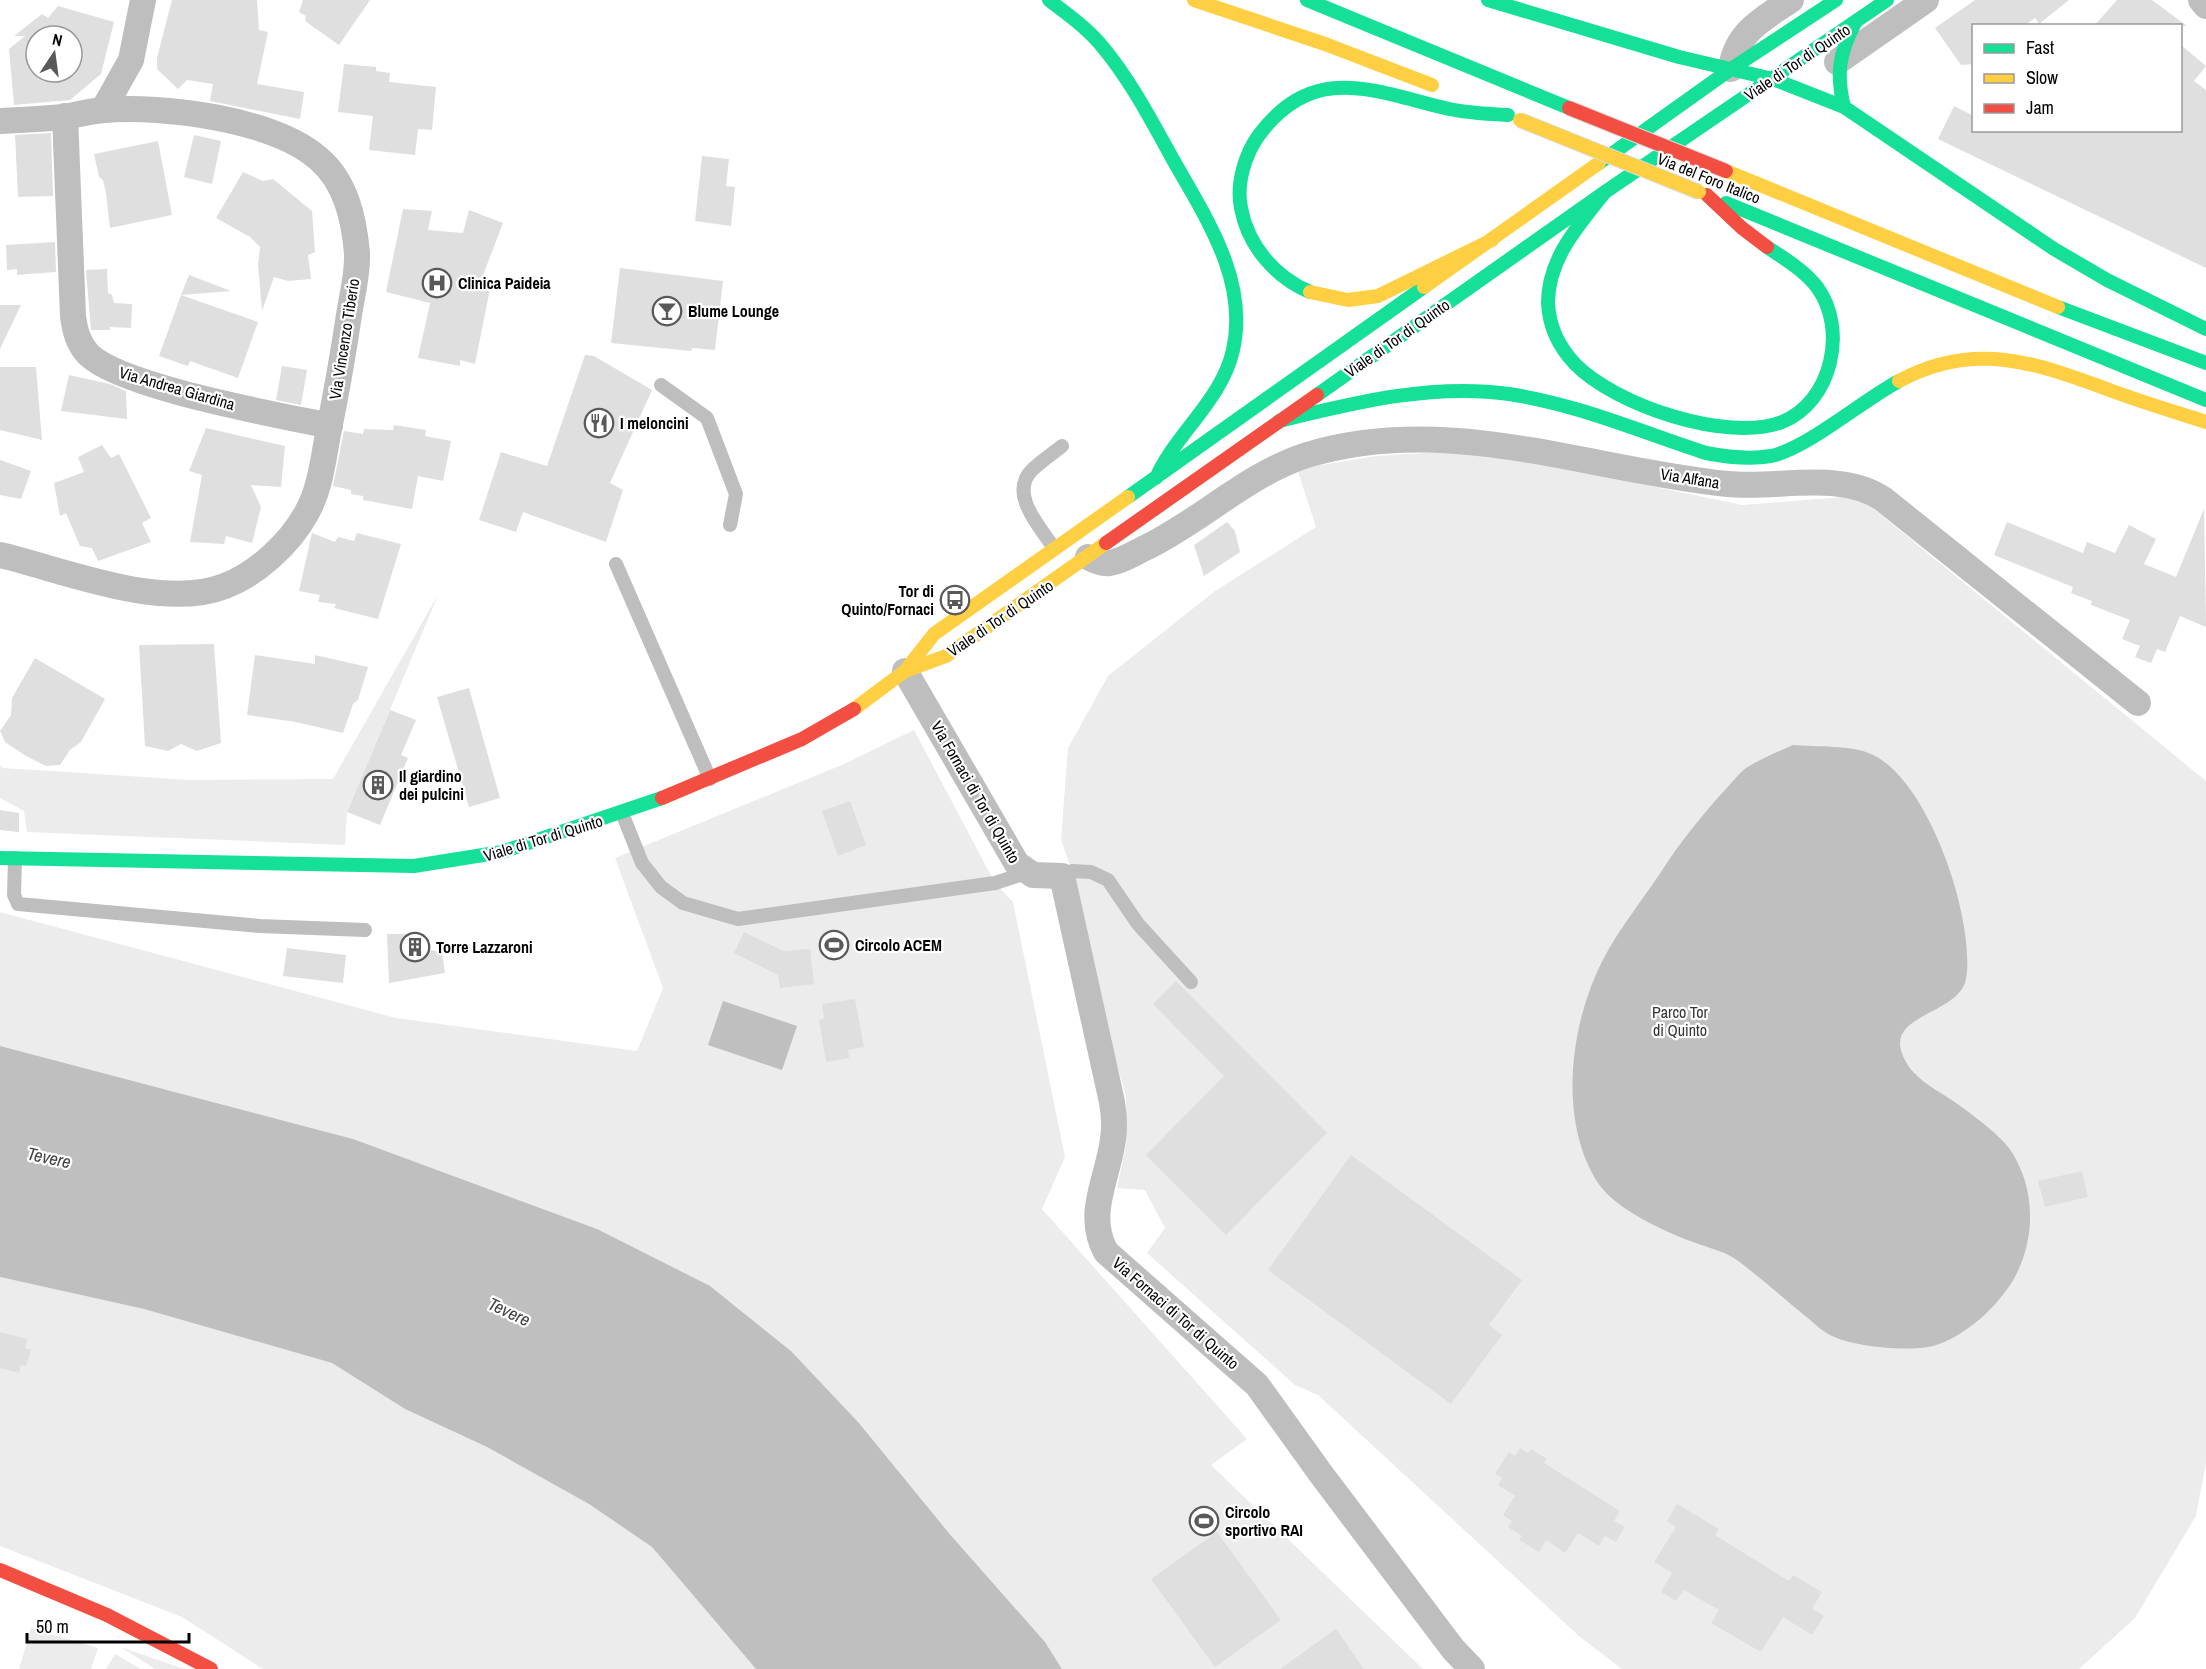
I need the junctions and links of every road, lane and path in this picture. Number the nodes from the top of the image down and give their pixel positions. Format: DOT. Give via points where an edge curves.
graph roads {
  1 [pos="143,0"];
  2 [pos="1049,0"];
  3 [pos="1194,0"];
  4 [pos="1307,0"];
  5 [pos="1488,0"];
  6 [pos="1791,0"];
  7 [pos="1836,0"];
  8 [pos="1926,0"];
  9 [pos="2201,0"];
  10 [pos="2206,6"];
  11 [pos="1895,8"];
  12 [pos="1855,23"];
  13 [pos="1837,62"];
  14 [pos="1731,69"];
  15 [pos="1773,79"];
  16 [pos="1445,90"];
  17 [pos="1466,98"];
  18 [pos="1844,107"];
  19 [pos="103,110"];
  20 [pos="65,116"];
  21 [pos="1514,117"];
  22 [pos="0,121"];
  23 [pos="1605,192"];
  24 [pos="1703,193"];
  25 [pos="1492,240"];
  26 [pos="2206,329"];
  27 [pos="2206,363"];
  28 [pos="661,385"];
  29 [pos="2206,400"];
  30 [pos="1279,421"];
  31 [pos="2206,422"];
  32 [pos="330,426"];
  33 [pos="1062,446"];
  34 [pos="1156,478"];
  35 [pos="1149,513"];
  36 [pos="1188,524"];
  37 [pos="730,525"];
  38 [pos="1054,549"];
  39 [pos="0,555"];
  40 [pos="1088,557"];
  41 [pos="616,564"];
  42 [pos="905,671"];
  43 [pos="2138,704"];
  44 [pos="710,779"];
  45 [pos="622,813"];
  46 [pos="0,858"];
  47 [pos="15,858"];
  48 [pos="1026,873"];
  49 [pos="1062,876"];
  50 [pos="365,930"];
  51 [pos="1191,982"];
  52 [pos="0,1570"];
  53 [pos="211,1669"];
  54 [pos="1472,1669"];
  1 -- 19 [label="street" via="130,60"];
  2 -- 34 [label="main road" via="1099,43 1135,91 1209,224 1229,274 1236,335 1229,363 1206,405 1169,448"];
  3 -- 16 [label="main road"];
  4 -- 27 [label="main road, Via del Foro Italico, bridge"];
  5 -- 14 [label="main road"];
  6 -- 14 [label="street, Viale di Tor di Quinto" via="1746,31 1736,48"];
  7 -- 14 [label="main road, Viale di Tor di Quinto"];
  8 -- 11 [label="street, Viale di Tor di Quinto"];
  9 -- 10 [label="street"];
  11 -- 12 [label="street"];
  11 -- 13 [label="street, Viale di Tor di Quinto"];
  12 -- 13 [label="main road"];
  12 -- 15 [label="main road, Viale di Tor di Quinto"];
  13 -- 18 [label="main road"];
  14 -- 15 [label="main road"];
  14 -- 25 [label="main road, Viale di Tor di Quinto"];
  15 -- 18 [label="main road"];
  15 -- 23 [label="main road, Viale di Tor di Quinto"];
  17 -- 21 [label="main road, Via del Foro Italico"];
  18 -- 26 [label="main road" via="2054,249"];
  19 -- 20 [label="street, Via Vincenzo Tiberio"];
  19 -- 32 [label="street, Via Vincenzo Tiberio" via="158,111 260,128 313,154 336,177 345,195 357,258"];
  20 -- 22 [label="street, Via Vincenzo Tiberio"];
  20 -- 32 [label="street, Via Andrea Giardina" via="73,316 76,336 89,355 121,374"];
  21 -- 24 [label="main road, Via del Foro Italico, bridge"];
  21 -- 25 [label="main road" via="1464,112 1360,87 1319,91 1290,102 1267,120 1250,145 1242,173 1240,205 1256,250 1287,280 1322,296 1360,300 1378,296"];
  23 -- 24 [label="main road" via="1562,251 1551,277 1550,315 1557,339 1568,355 1581,371 1607,389 1687,420 1743,430 1770,426 1793,416 1826,378 1833,352 1832,320 1815,283 1747,233"];
  23 -- 30 [label="main road, Viale di Tor di Quinto"];
  24 -- 29 [label="main road, Via del Foro Italico"];
  25 -- 34 [label="main road, Viale di Tor di Quinto"];
  28 -- 37 [label="lane" via="707,418 736,494"];
  30 -- 31 [label="main road" via="1383,397 1497,393 1561,405 1706,453 1759,458 1798,445 1914,374 1960,359 1989,357 2064,373"];
  30 -- 35 [label="main road, Viale di Tor di Quinto"];
  32 -- 39 [label="street, Via Vincenzo Tiberio" via="319,483 299,525 273,554 227,586 180,593 131,589"];
  33 -- 38 [label="lane" via="1031,471 1024,495 1026,507"];
  34 -- 38 [label="main road, Viale di Tor di Quinto"];
  35 -- 36 [label="street" via="1163,523"];
  35 -- 40 [label="main road, Viale di Tor di Quinto"];
  36 -- 40 [label="street, Via Alfana" via="1121,560 1105,564"];
  36 -- 43 [label="street, Via Alfana" via="1281,464 1324,451 1394,440 1451,440 1503,446 1737,485 1844,483 1869,490 1883,499"];
  38 -- 42 [label="main road, Viale di Tor di Quinto" via="934,634"];
  40 -- 42 [label="main road, Viale di Tor di Quinto" via="946,656"];
  41 -- 44 [label="lane"];
  42 -- 44 [label="main road, Viale di Tor di Quinto" via="810,735"];
  42 -- 48 [label="street, Via Fornaci di Tor di Quinto" via="1017,864"];
  44 -- 45 [label="main road, Viale di Tor di Quinto"];
  45 -- 47 [label="main road, Viale di Tor di Quinto" via="509,850 414,866"];
  45 -- 48 [label="lane" via="642,863 661,887 683,903 738,919 995,884"];
  46 -- 47 [label="main road, Viale di Tor di Quinto"];
  47 -- 50 [label="lane" via="14,895 18,904 260,926"];
  48 -- 49 [label="street, Via Fornaci di Tor di Quinto"];
  49 -- 51 [label="lane" via="1072,871 1091,872 1108,880 1138,924"];
  49 -- 54 [label="street, Via Fornaci di Tor di Quinto" via="1113,1114 1113,1140 1095,1215 1102,1246 1118,1265 1257,1385 1328,1484"];
  52 -- 53 [label="main road" via="70,1598"];
}
